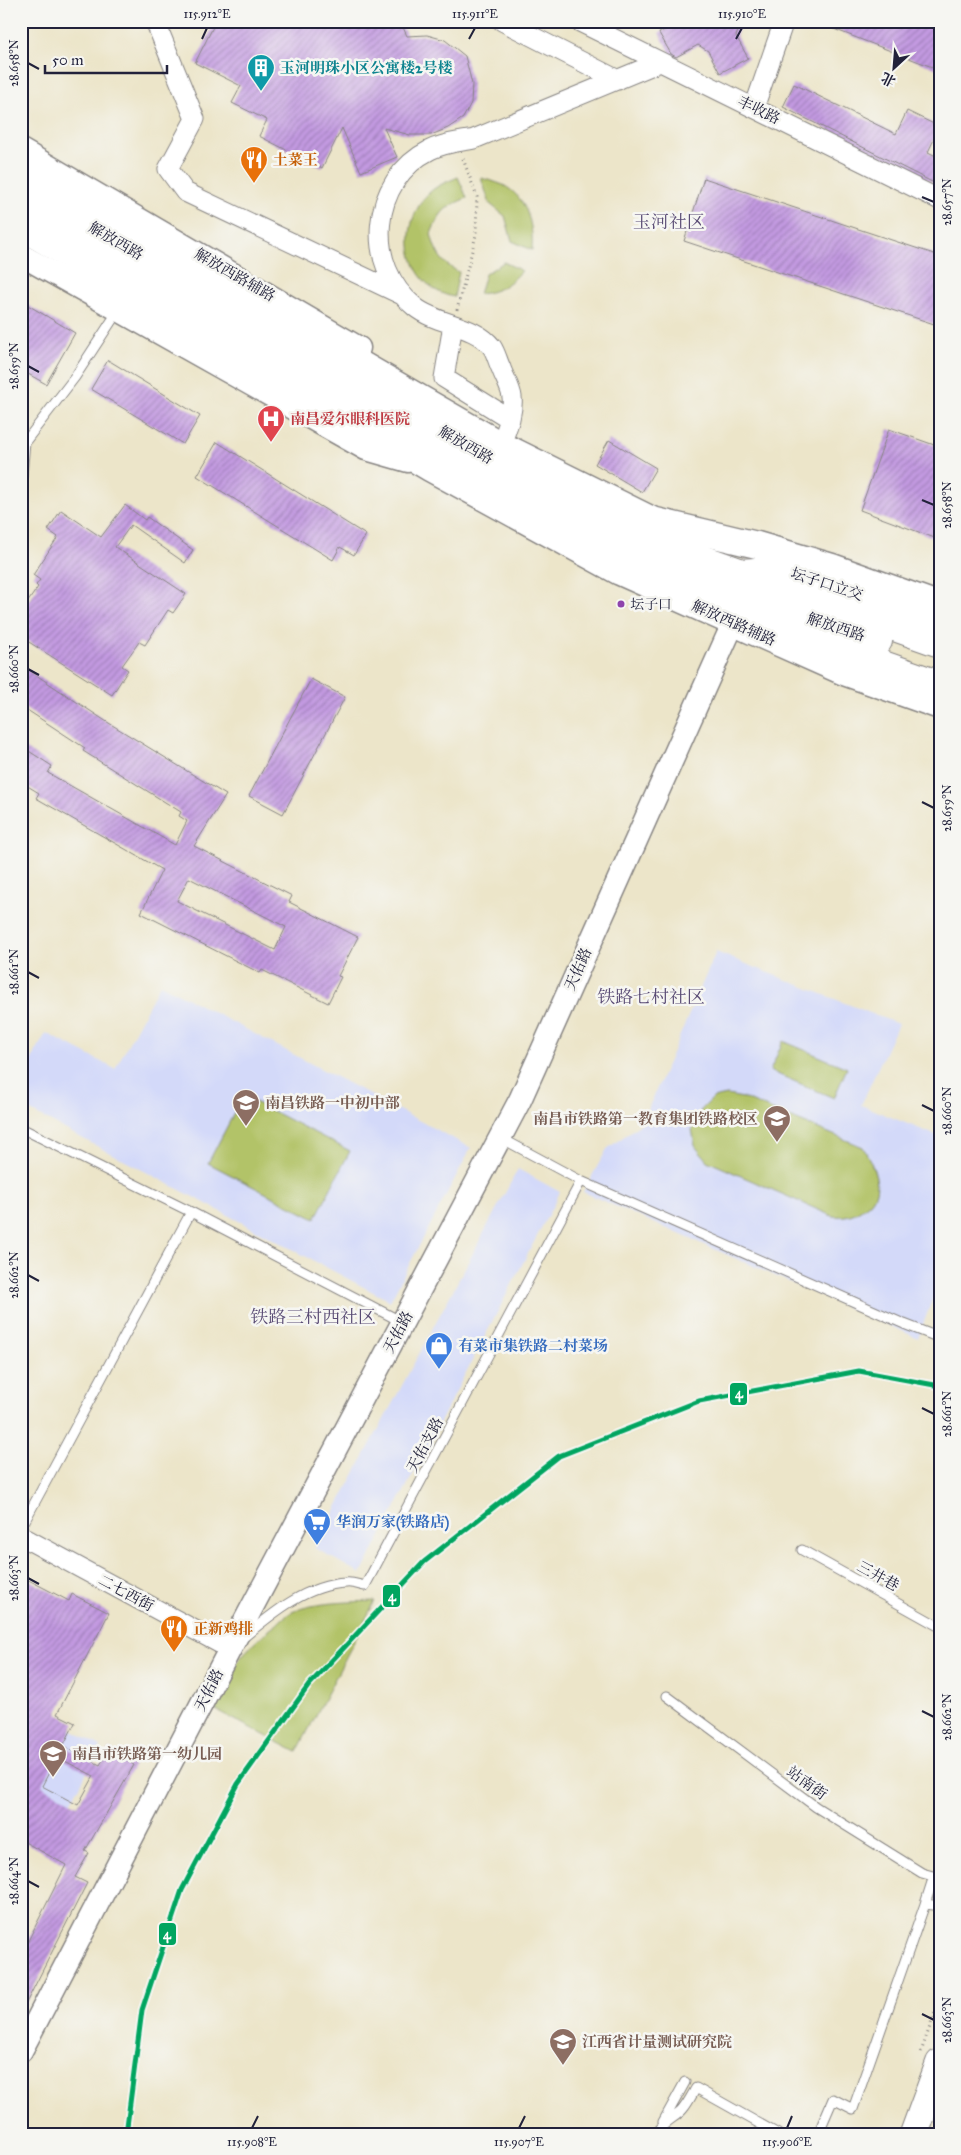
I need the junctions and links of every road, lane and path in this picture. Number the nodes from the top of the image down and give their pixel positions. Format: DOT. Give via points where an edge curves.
graph roads {
  1 [pos="155,21"];
  2 [pos="502,21"];
  3 [pos="578,21"];
  4 [pos="784,21"];
  5 [pos="660,62"];
  6 [pos="618,80"];
  7 [pos="754,108"];
  8 [pos="457,142"];
  9 [pos="21,150"];
  10 [pos="21,168"];
  11 [pos="21,185"];
  12 [pos="940,200"];
  13 [pos="21,209"];
  14 [pos="21,227"];
  15 [pos="21,255"];
  16 [pos="403,296"];
  17 [pos="118,311"];
  18 [pos="453,325"];
  19 [pos="440,410"];
  20 [pos="510,419"];
  21 [pos="512,450"];
  22 [pos="430,468"];
  23 [pos="21,487"];
  24 [pos="555,506"];
  25 [pos="504,508"];
  26 [pos="652,520"];
  27 [pos="593,527"];
  28 [pos="620,572"];
  29 [pos="742,585"];
  30 [pos="940,606"];
  31 [pos="940,622"];
  32 [pos="733,623"];
  33 [pos="940,643"];
  34 [pos="940,662"];
  35 [pos="940,685"];
  36 [pos="940,706"];
  37 [pos="21,1128"];
  38 [pos="500,1137"];
  39 [pos="581,1181"];
  40 [pos="191,1212"];
  41 [pos="403,1322"];
  42 [pos="940,1338"];
  43 [pos="21,1528"];
  44 [pos="21,1536"];
  45 [pos="802,1550"];
  46 [pos="940,1627"];
  47 [pos="230,1649"];
  48 [pos="667,1696"];
  49 [pos="937,1877"];
  50 [pos="925,1904"];
  51 [pos="940,1906"];
  52 [pos="21,2051"];
  53 [pos="940,2063"];
  54 [pos="685,2082"];
  55 [pos="658,2130"];
  56 [pos="778,2134"];
  57 [pos="818,2134"];
  58 [pos="914,2134"];
  1 -- 16 [label="street" via="195,119 168,169 185,192"];
  2 -- 6 [label="street"];
  3 -- 5 [label="street, 丰收路"];
  4 -- 7 [label="street"];
  5 -- 6 [label="street"];
  5 -- 7 [label="street, 丰收路"];
  6 -- 8 [label="street" via="474,139"];
  7 -- 12 [label="street, 丰收路"];
  8 -- 16 [label="street" via="428,150 408,166 387,195 379,234 383,259"];
  8 -- 18 [label="path" via="477,197 476,235"];
  9 -- 19 [label="street, 解放西路辅路" via="402,373"];
  10 -- 19 [label="main road, 解放西路辅路"];
  11 -- 24 [label="main road, 解放西路" via="492,461"];
  13 -- 24 [label="main road, 解放西路" via="397,430"];
  14 -- 22 [label="main road, 解放西路辅路"];
  15 -- 17 [label="street, 解放西路辅路"];
  16 -- 18 [label="street" via="435,319"];
  17 -- 22 [label="street, 解放西路辅路" via="366,449"];
  17 -- 23 [label="lane" via="75,377 25,442"];
  18 -- 20 [label="street" via="474,333 492,347 512,397"];
  18 -- 20 [label="street" via="444,378"];
  19 -- 21 [label="main road, 解放西路辅路"];
  20 -- 21 [label="street"];
  21 -- 24 [label="main road"];
  21 -- 26 [label="main road, 解放西路辅路"];
  22 -- 25 [label="main road, 解放西路辅路"];
  24 -- 25 [label="main road"];
  24 -- 27 [label="main road, 解放西路"];
  25 -- 28 [label="main road, 解放西路辅路"];
  26 -- 27 [label="main road"];
  26 -- 30 [label="main road, 解放西路辅路" via="832,566"];
  27 -- 28 [label="main road"];
  27 -- 29 [label="main road, 解放西路" via="625,559 686,581"];
  28 -- 32 [label="main road, 解放西路辅路"];
  29 -- 31 [label="main road, 坛子口立交" via="787,570"];
  29 -- 32 [label="street, 天佑路"];
  29 -- 33 [label="main road, 解放西路"];
  29 -- 34 [label="main road, 解放西路"];
  29 -- 35 [label="main road" via="803,637"];
  32 -- 36 [label="main road, 解放西路辅路" via="844,672"];
  32 -- 38 [label="street, 天佑路" via="520,1100"];
  37 -- 40 [label="lane"];
  38 -- 39 [label="lane"];
  38 -- 41 [label="street, 天佑路"];
  39 -- 42 [label="lane"];
  39 -- 47 [label="lane, 天佑支路" via="366,1586 347,1582 296,1598"];
  40 -- 41 [label="lane"];
  40 -- 43 [label="lane"];
  41 -- 47 [label="street, 天佑路"];
  44 -- 47 [label="street, 二七西街"];
  45 -- 46 [label="lane, 三井巷"];
  47 -- 52 [label="street, 天佑路"];
  48 -- 49 [label="lane, 站南街" via="816,1807 922,1873"];
  49 -- 50 [label="lane"];
  50 -- 51 [label="lane"];
  50 -- 57 [label="lane" via="853,2108 832,2098"];
  53 -- 58 [label="main road"];
  54 -- 55 [label="lane"];
  55 -- 56 [label="lane" via="682,2110 696,2088"];
}
